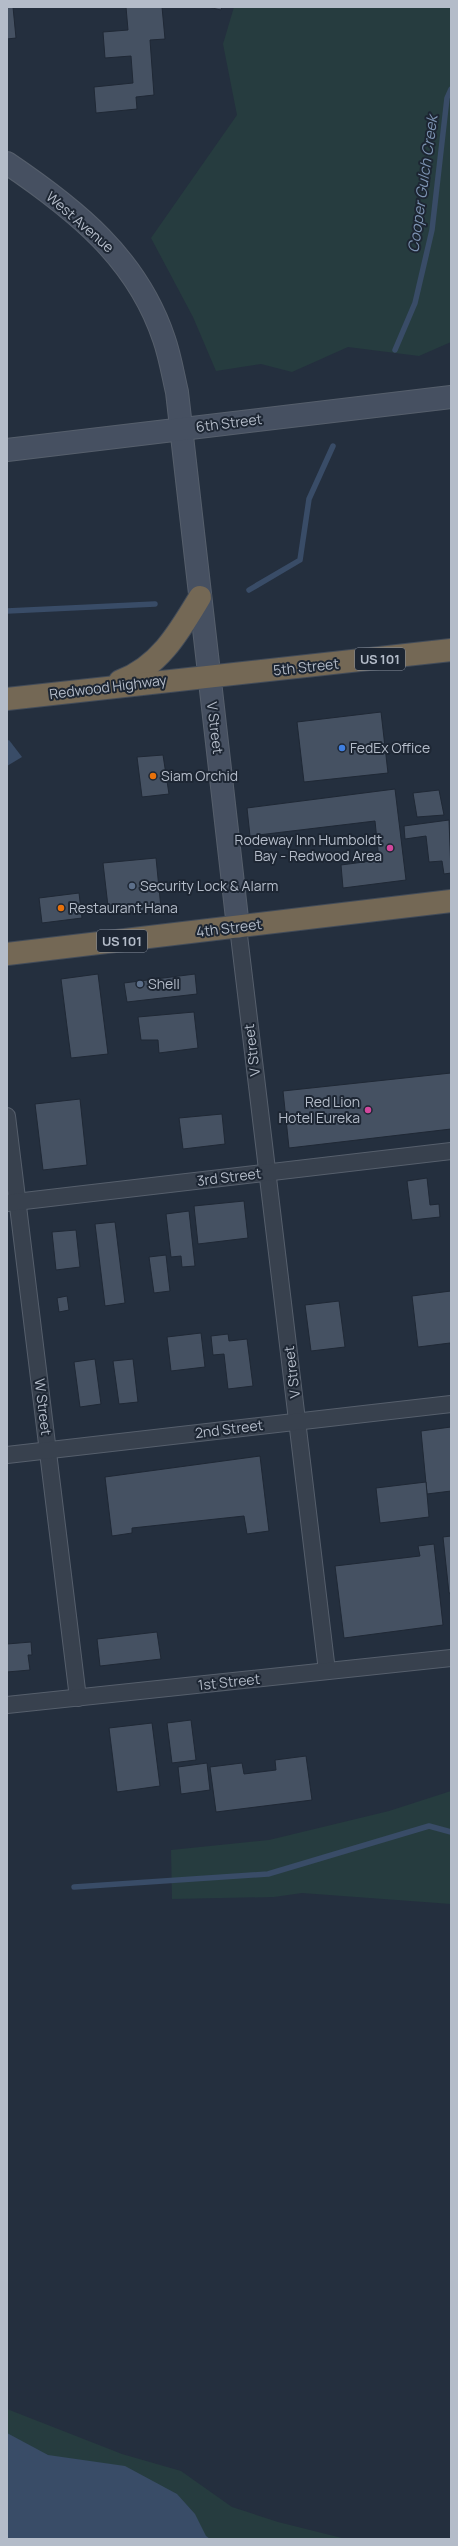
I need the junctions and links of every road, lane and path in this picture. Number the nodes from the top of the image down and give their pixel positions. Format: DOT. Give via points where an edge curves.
graph roads {
  1 [pos="7,163"];
  2 [pos="451,397"];
  3 [pos="180,428"];
  4 [pos="7,450"];
  5 [pos="200,597"];
  6 [pos="451,650"];
  7 [pos="208,676"];
  8 [pos="98,688"];
  9 [pos="7,699"];
  10 [pos="451,901"];
  11 [pos="238,927"];
  12 [pos="7,954"];
  13 [pos="7,1116"];
  14 [pos="451,1151"];
  15 [pos="266,1173"];
  16 [pos="13,1203"];
  17 [pos="451,1404"];
  18 [pos="298,1421"];
  19 [pos="49,1450"];
  20 [pos="7,1455"];
  21 [pos="451,1658"];
  22 [pos="327,1671"];
  23 [pos="78,1698"];
  24 [pos="7,1705"];
  1 -- 3 [label="main road, West Avenue" via="71,210 102,237 131,272 164,339 177,392"];
  2 -- 3 [label="main road, 6th Street"];
  3 -- 4 [label="main road, 6th Street"];
  3 -- 5 [label="main road, V Street"];
  5 -- 7 [label="main road, V Street"];
  5 -- 8 [label="highway" via="158,657 130,677"];
  6 -- 7 [label="highway, 5th Street / US 101"];
  7 -- 8 [label="highway, Redwood Highway / US 101"];
  7 -- 11 [label="main road, V Street"];
  8 -- 9 [label="highway, Redwood Highway / US 101"];
  10 -- 11 [label="highway, 4th Street / US 101"];
  11 -- 12 [label="highway, 4th Street / US 101"];
  11 -- 15 [label="street, V Street"];
  13 -- 16 [label="street, W Street"];
  14 -- 15 [label="street, 3rd Street"];
  15 -- 16 [label="street, 3rd Street"];
  15 -- 18 [label="street, V Street"];
  16 -- 19 [label="street, W Street"];
  17 -- 18 [label="street, 2nd Street"];
  18 -- 19 [label="street, 2nd Street"];
  18 -- 22 [label="street, V Street"];
  19 -- 20 [label="street, 2nd Street"];
  19 -- 23 [label="street, W Street"];
  21 -- 22 [label="street, 1st Street"];
  22 -- 23 [label="street, 1st Street"];
  23 -- 24 [label="street, 1st Street"];
}
